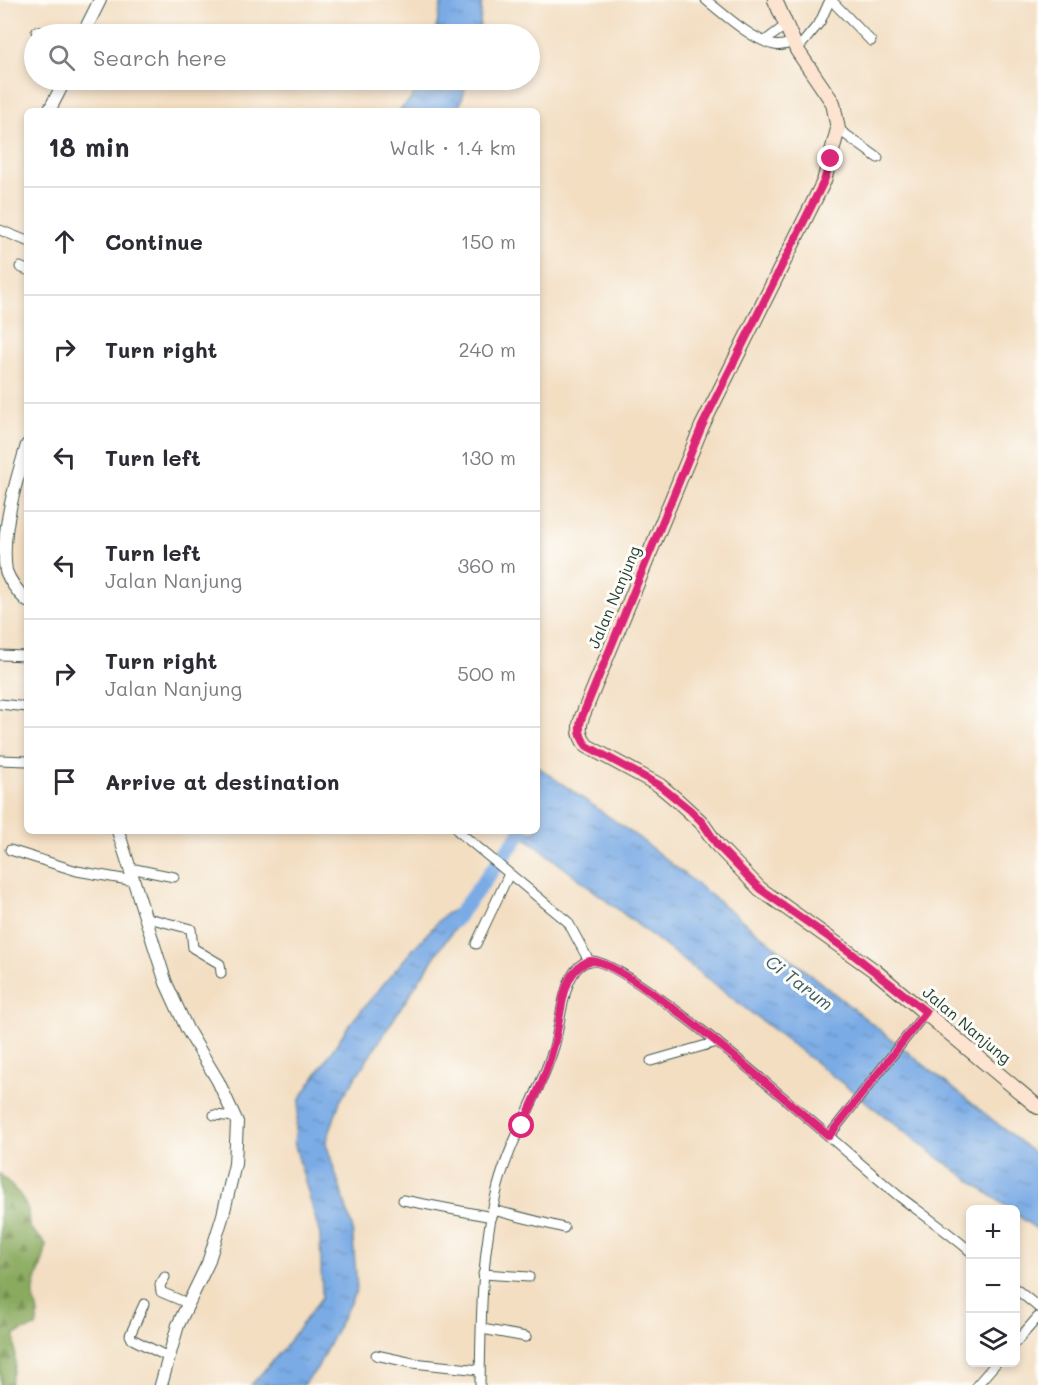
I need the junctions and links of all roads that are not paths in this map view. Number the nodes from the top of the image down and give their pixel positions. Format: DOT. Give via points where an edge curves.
graph roads {
  1 [pos="100,0"];
  2 [pos="706,0"];
  3 [pos="775,0"];
  4 [pos="830,0"];
  5 [pos="88,24"];
  6 [pos="786,25"];
  7 [pos="765,41"];
  8 [pos="871,41"];
  9 [pos="795,46"];
  10 [pos="60,90"];
  11 [pos="51,108"];
  12 [pos="838,129"];
  13 [pos="878,158"];
  14 [pos="0,230"];
  15 [pos="24,240"];
  16 [pos="24,454"];
  17 [pos="24,597"];
  18 [pos="0,655"];
  19 [pos="24,656"];
  20 [pos="0,704"];
  21 [pos="24,707"];
  22 [pos="0,760"];
  23 [pos="24,761"];
  24 [pos="119,834"];
  25 [pos="462,834"];
  26 [pos="10,850"];
  27 [pos="130,868"];
  28 [pos="509,874"];
  29 [pos="174,877"];
  30 [pos="134,881"];
  31 [pos="144,917"];
  32 [pos="476,944"];
  33 [pos="589,961"];
  34 [pos="221,973"];
  35 [pos="926,1012"];
  36 [pos="717,1042"];
  37 [pos="651,1061"];
  38 [pos="1038,1107"];
  39 [pos="214,1115"];
  40 [pos="236,1117"];
  41 [pos="829,1136"];
  42 [pos="403,1200"];
  43 [pos="493,1213"];
  44 [pos="564,1227"];
  45 [pos="966,1248"];
  46 [pos="483,1274"];
  47 [pos="165,1277"];
  48 [pos="529,1277"];
  49 [pos="1020,1292"];
  50 [pos="187,1303"];
  51 [pos="144,1304"];
  52 [pos="1038,1307"];
  53 [pos="1038,1317"];
  54 [pos="482,1329"];
  55 [pos="526,1336"];
  56 [pos="1020,1337"];
  57 [pos="376,1355"];
  58 [pos="168,1357"];
  59 [pos="993,1367"];
  60 [pos="480,1370"];
  61 [pos="161,1385"];
  62 [pos="480,1385"];
  63 [pos="977,1385"];
  1 -- 5 [label="street"];
  2 -- 7 [label="street"];
  3 -- 6 [label="main road, Jalan Nanjung"];
  4 -- 8 [label="street"];
  4 -- 9 [label="street" via="820,22"];
  6 -- 7 [label="street"];
  6 -- 9 [label="main road, Jalan Nanjung"];
  7 -- 9 [label="street"];
  9 -- 12 [label="main road, Jalan Nanjung" via="833,103"];
  10 -- 11 [label="street"];
  12 -- 13 [label="street"];
  12 -- 35 [label="main road, Jalan Nanjung" via="824,181 702,426 580,723 582,740 587,746 659,785 702,822 718,846 760,889"];
  14 -- 15 [label="street"];
  16 -- 17 [label="street" via="6,509 0,544 5,570"];
  18 -- 19 [label="street"];
  20 -- 21 [label="street"];
  22 -- 23 [label="street"];
  24 -- 27 [label="street"];
  25 -- 28 [label="street"];
  26 -- 30 [label="street" via="77,870"];
  27 -- 29 [label="street"];
  27 -- 30 [label="street"];
  28 -- 32 [label="street"];
  28 -- 33 [label="street" via="568,922"];
  30 -- 31 [label="street"];
  31 -- 34 [label="street" via="191,929 193,948 220,964"];
  31 -- 40 [label="street" via="166,983"];
  33 -- 36 [label="street" via="641,984"];
  33 -- 43 [label="street" via="573,973 567,985 554,1046 504,1170"];
  35 -- 38 [label="main road, Jalan Nanjung"];
  35 -- 41 [label="street"];
  36 -- 37 [label="street"];
  36 -- 41 [label="street"];
  39 -- 40 [label="street"];
  40 -- 50 [label="street" via="236,1164 223,1215 208,1263"];
  41 -- 45 [label="street"];
  42 -- 43 [label="street"];
  43 -- 44 [label="street"];
  43 -- 46 [label="street"];
  46 -- 48 [label="street"];
  46 -- 54 [label="street"];
  47 -- 50 [label="street" via="161,1292"];
  49 -- 52 [label="street"];
  50 -- 58 [label="street"];
  51 -- 58 [label="street" via="130,1335 132,1340"];
  53 -- 56 [label="street"];
  54 -- 55 [label="street"];
  54 -- 60 [label="street"];
  57 -- 60 [label="street"];
  58 -- 61 [label="street"];
  59 -- 63 [label="street"];
  60 -- 62 [label="street"];
}
